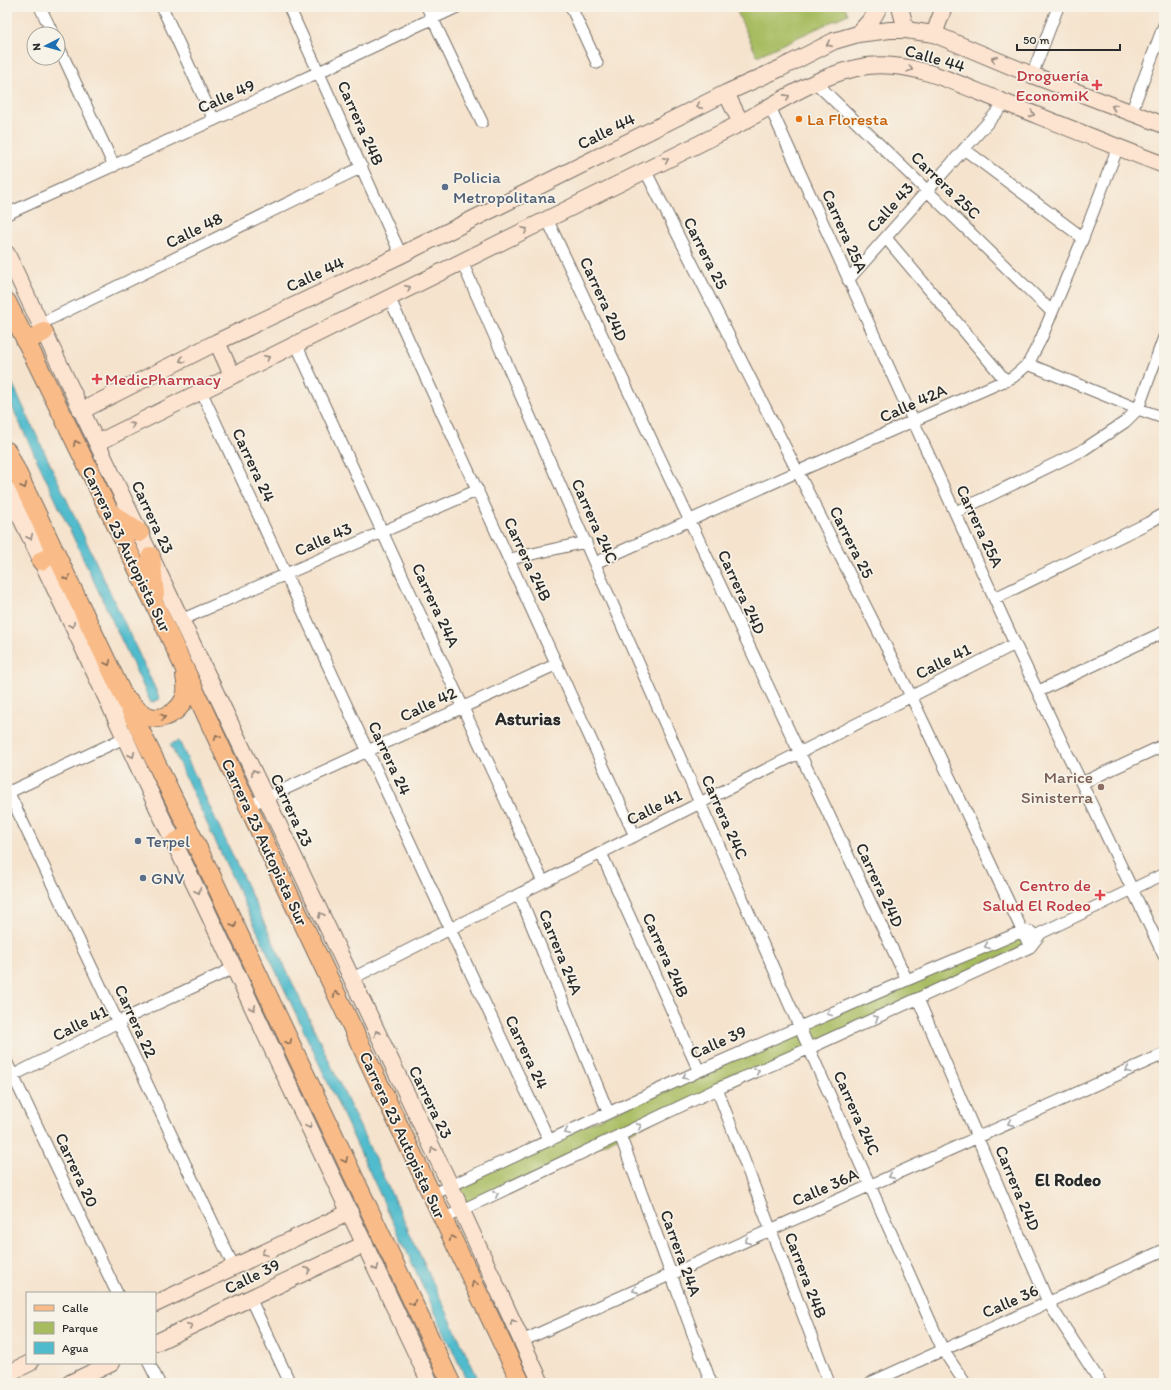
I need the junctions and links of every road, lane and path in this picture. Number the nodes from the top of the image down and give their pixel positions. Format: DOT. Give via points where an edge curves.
graph roads {
  1 [pos="40,7"];
  2 [pos="162,7"];
  3 [pos="289,7"];
  4 [pos="427,7"];
  5 [pos="457,7"];
  6 [pos="571,7"];
  7 [pos="900,7"];
  8 [pos="944,7"];
  9 [pos="1058,7"];
  10 [pos="874,10"];
  11 [pos="433,19"];
  12 [pos="1164,25"];
  13 [pos="49,26"];
  14 [pos="906,30"];
  15 [pos="858,34"];
  16 [pos="934,34"];
  17 [pos="66,62"];
  18 [pos="597,63"];
  19 [pos="319,72"];
  20 [pos="1032,75"];
  21 [pos="816,83"];
  22 [pos="726,93"];
  23 [pos="1005,103"];
  24 [pos="770,107"];
  25 [pos="1131,113"];
  26 [pos="214,120"];
  27 [pos="482,122"];
  28 [pos="741,123"];
  29 [pos="1164,125"];
  30 [pos="1118,147"];
  31 [pos="964,149"];
  32 [pos="1164,165"];
  33 [pos="114,166"];
  34 [pos="362,167"];
  35 [pos="645,170"];
  36 [pos="927,191"];
  37 [pos="7,214"];
  38 [pos="547,219"];
  39 [pos="886,238"];
  40 [pos="1083,238"];
  41 [pos="7,254"];
  42 [pos="401,255"];
  43 [pos="462,262"];
  44 [pos="848,280"];
  45 [pos="389,297"];
  46 [pos="7,302"];
  47 [pos="1052,312"];
  48 [pos="42,328"];
  49 [pos="1164,337"];
  50 [pos="26,342"];
  51 [pos="217,342"];
  52 [pos="296,344"];
  53 [pos="1028,364"];
  54 [pos="232,375"];
  55 [pos="1006,381"];
  56 [pos="201,391"];
  57 [pos="1138,409"];
  58 [pos="82,411"];
  59 [pos="1164,418"];
  60 [pos="913,421"];
  61 [pos="97,443"];
  62 [pos="7,451"];
  63 [pos="797,472"];
  64 [pos="7,489"];
  65 [pos="478,490"];
  66 [pos="956,512"];
  67 [pos="110,513"];
  68 [pos="1164,514"];
  69 [pos="690,520"];
  70 [pos="383,532"];
  71 [pos="140,533"];
  72 [pos="586,542"];
  73 [pos="151,556"];
  74 [pos="49,557"];
  75 [pos="510,559"];
  76 [pos="595,563"];
  77 [pos="286,574"];
  78 [pos="995,598"];
  79 [pos="157,609"];
  80 [pos="181,620"];
  81 [pos="1164,632"];
  82 [pos="1015,644"];
  83 [pos="182,663"];
  84 [pos="557,664"];
  85 [pos="121,691"];
  86 [pos="1039,691"];
  87 [pos="911,696"];
  88 [pos="464,707"];
  89 [pos="124,738"];
  90 [pos="1164,745"];
  91 [pos="368,751"];
  92 [pos="798,753"];
  93 [pos="1082,783"];
  94 [pos="7,791"];
  95 [pos="266,798"];
  96 [pos="700,803"];
  97 [pos="248,806"];
  98 [pos="190,833"];
  99 [pos="636,836"];
  100 [pos="174,843"];
  101 [pos="601,853"];
  102 [pos="1164,874"];
  103 [pos="543,882"];
  104 [pos="1132,889"];
  105 [pos="519,894"];
  106 [pos="450,929"];
  107 [pos="1024,931"];
  108 [pos="1041,934"];
  109 [pos="1030,947"];
  110 [pos="1164,956"];
  111 [pos="234,968"];
  112 [pos="351,979"];
  113 [pos="907,980"];
  114 [pos="918,999"];
  115 [pos="118,1022"];
  116 [pos="800,1026"];
  117 [pos="810,1048"];
  118 [pos="1164,1054"];
  119 [pos="7,1063"];
  120 [pos="699,1071"];
  121 [pos="10,1077"];
  122 [pos="717,1089"];
  123 [pos="608,1112"];
  124 [pos="620,1136"];
  125 [pos="978,1137"];
  126 [pos="549,1140"];
  127 [pos="450,1185"];
  128 [pos="870,1185"];
  129 [pos="431,1194"];
  130 [pos="461,1210"];
  131 [pos="350,1212"];
  132 [pos="443,1219"];
  133 [pos="771,1230"];
  134 [pos="365,1244"];
  135 [pos="1164,1250"];
  136 [pos="234,1267"];
  137 [pos="671,1274"];
  138 [pos="117,1292"];
  139 [pos="250,1298"];
  140 [pos="1048,1302"];
  141 [pos="156,1304"];
  142 [pos="522,1341"];
  143 [pos="156,1343"];
  144 [pos="943,1350"];
  145 [pos="28,1364"];
  146 [pos="110,1364"];
  147 [pos="150,1364"];
  148 [pos="11,1374"];
  149 [pos="70,1383"];
  150 [pos="159,1383"];
  151 [pos="290,1383"];
  152 [pos="430,1383"];
  153 [pos="451,1383"];
  154 [pos="521,1383"];
  155 [pos="541,1383"];
  156 [pos="711,1383"];
  157 [pos="829,1383"];
  158 [pos="870,1383"];
  159 [pos="965,1383"];
  160 [pos="1101,1383"];
  1 -- 13 [label="street"];
  2 -- 26 [label="street"];
  3 -- 19 [label="street, Carrera 24B"];
  4 -- 11 [label="street"];
  5 -- 11 [label="street, Calle 49"];
  6 -- 18 [label="street"];
  7 -- 14 [label="street"];
  8 -- 16 [label="street"];
  9 -- 20 [label="street"];
  10 -- 15 [label="street"];
  11 -- 19 [label="street, Calle 49"];
  11 -- 27 [label="street"];
  12 -- 25 [label="street"];
  14 -- 15 [label="street, Calle 44"];
  14 -- 16 [label="street, Calle 44"];
  15 -- 22 [label="street, Calle 44, one-way" via="834,41"];
  20 -- 16 [label="street, Calle 44, one-way"];
  17 -- 33 [label="street"];
  19 -- 26 [label="street, Calle 49"];
  19 -- 34 [label="street, Carrera 24B"];
  25 -- 20 [label="street, Calle 44, one-way"];
  21 -- 23 [label="street, Calle 44, one-way" via="855,68 898,66 943,78"];
  24 -- 21 [label="street, Calle 44, one-way"];
  21 -- 36 [label="street, Carrera 25C"];
  22 -- 28 [label="street"];
  22 -- 42 [label="street, Calle 44, one-way"];
  23 -- 30 [label="street, Calle 44, one-way"];
  23 -- 31 [label="street, Calle 43"];
  24 -- 28 [label="street, Calle 44"];
  24 -- 44 [label="street, Carrera 25A"];
  25 -- 29 [label="street, Calle 44"];
  26 -- 33 [label="street, Calle 49"];
  35 -- 28 [label="street, Calle 44, one-way"];
  30 -- 32 [label="street, Calle 44"];
  30 -- 40 [label="street, Calle 42A"];
  31 -- 36 [label="street, Calle 43"];
  31 -- 40 [label="street"];
  33 -- 37 [label="street, Calle 49"];
  34 -- 42 [label="street, Carrera 24B"];
  34 -- 48 [label="street, Calle 48"];
  35 -- 38 [label="street, Calle 44"];
  35 -- 63 [label="street, Carrera 25"];
  36 -- 39 [label="street, Calle 43"];
  36 -- 47 [label="street, Carrera 25C"];
  43 -- 38 [label="street, Calle 44, one-way"];
  38 -- 69 [label="street, Carrera 24D"];
  39 -- 44 [label="street, Calle 43"];
  39 -- 55 [label="street"];
  40 -- 47 [label="street, Calle 42A"];
  41 -- 48 [label="street, Carrera 23"];
  42 -- 51 [label="street, Calle 44"];
  45 -- 43 [label="street, Calle 44, one-way"];
  43 -- 72 [label="street, Carrera 24C"];
  44 -- 60 [label="street, Carrera 25A"];
  45 -- 52 [label="street, Calle 44"];
  45 -- 65 [label="street, Carrera 24B"];
  46 -- 50 [label="main road, Carrera 23 Autopista Sur"];
  47 -- 53 [label="street, Calle 42A"];
  48 -- 50 [label="main road"];
  48 -- 58 [label="street, Carrera 23"];
  49 -- 57 [label="street"];
  67 -- 50 [label="main road, Carrera 23 Autopista Sur, one-way"];
  51 -- 54 [label="street"];
  51 -- 58 [label="street, Calle 44, one-way"];
  54 -- 52 [label="street, Calle 44, one-way"];
  52 -- 70 [label="street, Carrera 24A"];
  53 -- 55 [label="street, Calle 42A"];
  53 -- 57 [label="street"];
  54 -- 56 [label="street, Calle 44"];
  55 -- 60 [label="street, Calle 42A"];
  61 -- 56 [label="street, Calle 44, one-way"];
  56 -- 77 [label="street, Carrera 24"];
  57 -- 59 [label="street"];
  57 -- 66 [label="street" via="1125,422 1083,450"];
  58 -- 61 [label="street, Carrera 23"];
  60 -- 63 [label="street, Calle 42A"];
  60 -- 66 [label="street, Carrera 25A"];
  61 -- 71 [label="street, Carrera 23"];
  62 -- 74 [label="main road, one-way"];
  63 -- 69 [label="street, Calle 42A"];
  63 -- 87 [label="street, Carrera 25"];
  64 -- 74 [label="street, one-way"];
  65 -- 70 [label="street, Calle 43"];
  65 -- 75 [label="street, Carrera 24B"];
  66 -- 78 [label="street, Carrera 25A"];
  67 -- 71 [label="main road"];
  67 -- 79 [label="main road, Carrera 23 Autopista Sur"];
  68 -- 78 [label="street"];
  69 -- 76 [label="street, Calle 42A"];
  69 -- 92 [label="street, Carrera 24D"];
  70 -- 77 [label="street, Calle 43"];
  70 -- 88 [label="street, Carrera 24A"];
  71 -- 73 [label="street, Carrera 23"];
  72 -- 75 [label="street"];
  72 -- 76 [label="street, Carrera 24C"];
  73 -- 79 [label="main road"];
  73 -- 80 [label="street, Carrera 23"];
  74 -- 85 [label="main road, one-way"];
  74 -- 89 [label="street, one-way"];
  75 -- 84 [label="street, Carrera 24B"];
  76 -- 96 [label="street, Carrera 24C"];
  77 -- 80 [label="street, Calle 43"];
  77 -- 91 [label="street, Carrera 24"];
  78 -- 82 [label="street, Carrera 25A"];
  79 -- 83 [label="main road, Carrera 23 Autopista Sur"];
  95 -- 80 [label="street, Carrera 23, one-way"];
  81 -- 86 [label="street"];
  82 -- 86 [label="street, Carrera 25A"];
  82 -- 87 [label="street, Calle 41"];
  85 -- 83 [label="main road, one-way" via="136,709 147,716 168,716 176,711 185,698 187,687"];
  97 -- 83 [label="main road, Carrera 23 Autopista Sur, one-way"];
  84 -- 88 [label="street, Calle 42"];
  84 -- 99 [label="street, Carrera 24B"];
  85 -- 98 [label="main road"];
  86 -- 93 [label="street, Carrera 25A"];
  87 -- 92 [label="street, Calle 41"];
  87 -- 107 [label="street, Carrera 25"];
  88 -- 91 [label="street, Calle 42"];
  88 -- 103 [label="street, Carrera 24A"];
  89 -- 94 [label="street"];
  89 -- 100 [label="street, one-way"];
  90 -- 93 [label="street"];
  91 -- 95 [label="street, Calle 42"];
  91 -- 106 [label="street, Carrera 24"];
  92 -- 96 [label="street, Calle 41"];
  92 -- 113 [label="street, Carrera 24D"];
  93 -- 104 [label="street, Carrera 25A"];
  94 -- 115 [label="street, Carrera 22"];
  95 -- 97 [label="street, Calle 42"];
  112 -- 95 [label="street, Carrera 23, one-way"];
  96 -- 99 [label="street, Calle 41"];
  96 -- 116 [label="street, Carrera 24C"];
  129 -- 97 [label="main road, Carrera 23 Autopista Sur, one-way"];
  98 -- 100 [label="main road"];
  98 -- 153 [label="main road, one-way"];
  99 -- 101 [label="street, Calle 41"];
  100 -- 111 [label="street, one-way"];
  101 -- 103 [label="street, Calle 41"];
  101 -- 120 [label="street, Carrera 24B"];
  102 -- 104 [label="street"];
  103 -- 105 [label="street, Calle 41"];
  104 -- 108 [label="street"];
  104 -- 110 [label="street, Carrera 25A"];
  105 -- 106 [label="street, Calle 41"];
  105 -- 123 [label="street, Carrera 24A"];
  106 -- 112 [label="street, Calle 41"];
  106 -- 126 [label="street, Carrera 24"];
  107 -- 108 [label="street"];
  107 -- 109 [label="street"];
  107 -- 113 [label="street, Calle 39, one-way"];
  108 -- 109 [label="street"];
  109 -- 114 [label="street"];
  111 -- 115 [label="street, Calle 41"];
  111 -- 131 [label="street, one-way"];
  127 -- 112 [label="street, Carrera 23, one-way"];
  113 -- 116 [label="street, Calle 39, one-way"];
  117 -- 114 [label="street, one-way"];
  114 -- 125 [label="street, Carrera 24D"];
  115 -- 121 [label="street, Calle 41"];
  115 -- 136 [label="street, Carrera 22"];
  116 -- 117 [label="street, Carrera 24C"];
  116 -- 120 [label="street, Calle 39"];
  122 -- 117 [label="street, one-way"];
  117 -- 128 [label="street, Carrera 24C"];
  118 -- 125 [label="street, Calle 36A, one-way"];
  119 -- 121 [label="street, Carrera 20"];
  120 -- 123 [label="street, Calle 39, one-way"];
  121 -- 138 [label="street, Carrera 20"];
  124 -- 122 [label="street, one-way"];
  122 -- 133 [label="street, Carrera 24B"];
  123 -- 126 [label="street, Calle 39, one-way"];
  130 -- 124 [label="street, one-way"];
  124 -- 137 [label="street, Carrera 24A"];
  125 -- 128 [label="street, Calle 36A, one-way"];
  125 -- 140 [label="street, Carrera 24D"];
  126 -- 127 [label="street, Calle 39"];
  127 -- 129 [label="street, Calle 39"];
  127 -- 130 [label="street, Carrera 23"];
  128 -- 133 [label="street, Calle 36A"];
  128 -- 144 [label="street, Carrera 24C"];
  129 -- 132 [label="main road, Carrera 23 Autopista Sur"];
  130 -- 132 [label="street"];
  142 -- 130 [label="street, Carrera 23, one-way"];
  131 -- 134 [label="street"];
  131 -- 136 [label="street, Calle 39, one-way"];
  154 -- 132 [label="main road, Carrera 23 Autopista Sur, one-way"];
  133 -- 137 [label="street, Calle 36A, one-way"];
  133 -- 157 [label="street, Carrera 24B"];
  139 -- 134 [label="street, Calle 39, one-way"];
  134 -- 152 [label="street, one-way"];
  135 -- 140 [label="street, Calle 36"];
  136 -- 141 [label="street, Calle 39"];
  137 -- 142 [label="street, Calle 36A, one-way"];
  137 -- 156 [label="street, Carrera 24A"];
  143 -- 139 [label="street, Calle 39, one-way"];
  139 -- 151 [label="street"];
  140 -- 144 [label="street, Calle 36"];
  140 -- 160 [label="street, Carrera 24D"];
  142 -- 155 [label="street, Carrera 23"];
  144 -- 158 [label="street, Calle 36"];
  144 -- 159 [label="street, Carrera 24C"];
  145 -- 148 [label="street"];
  146 -- 149 [label="street"];
  147 -- 150 [label="street"];
}
